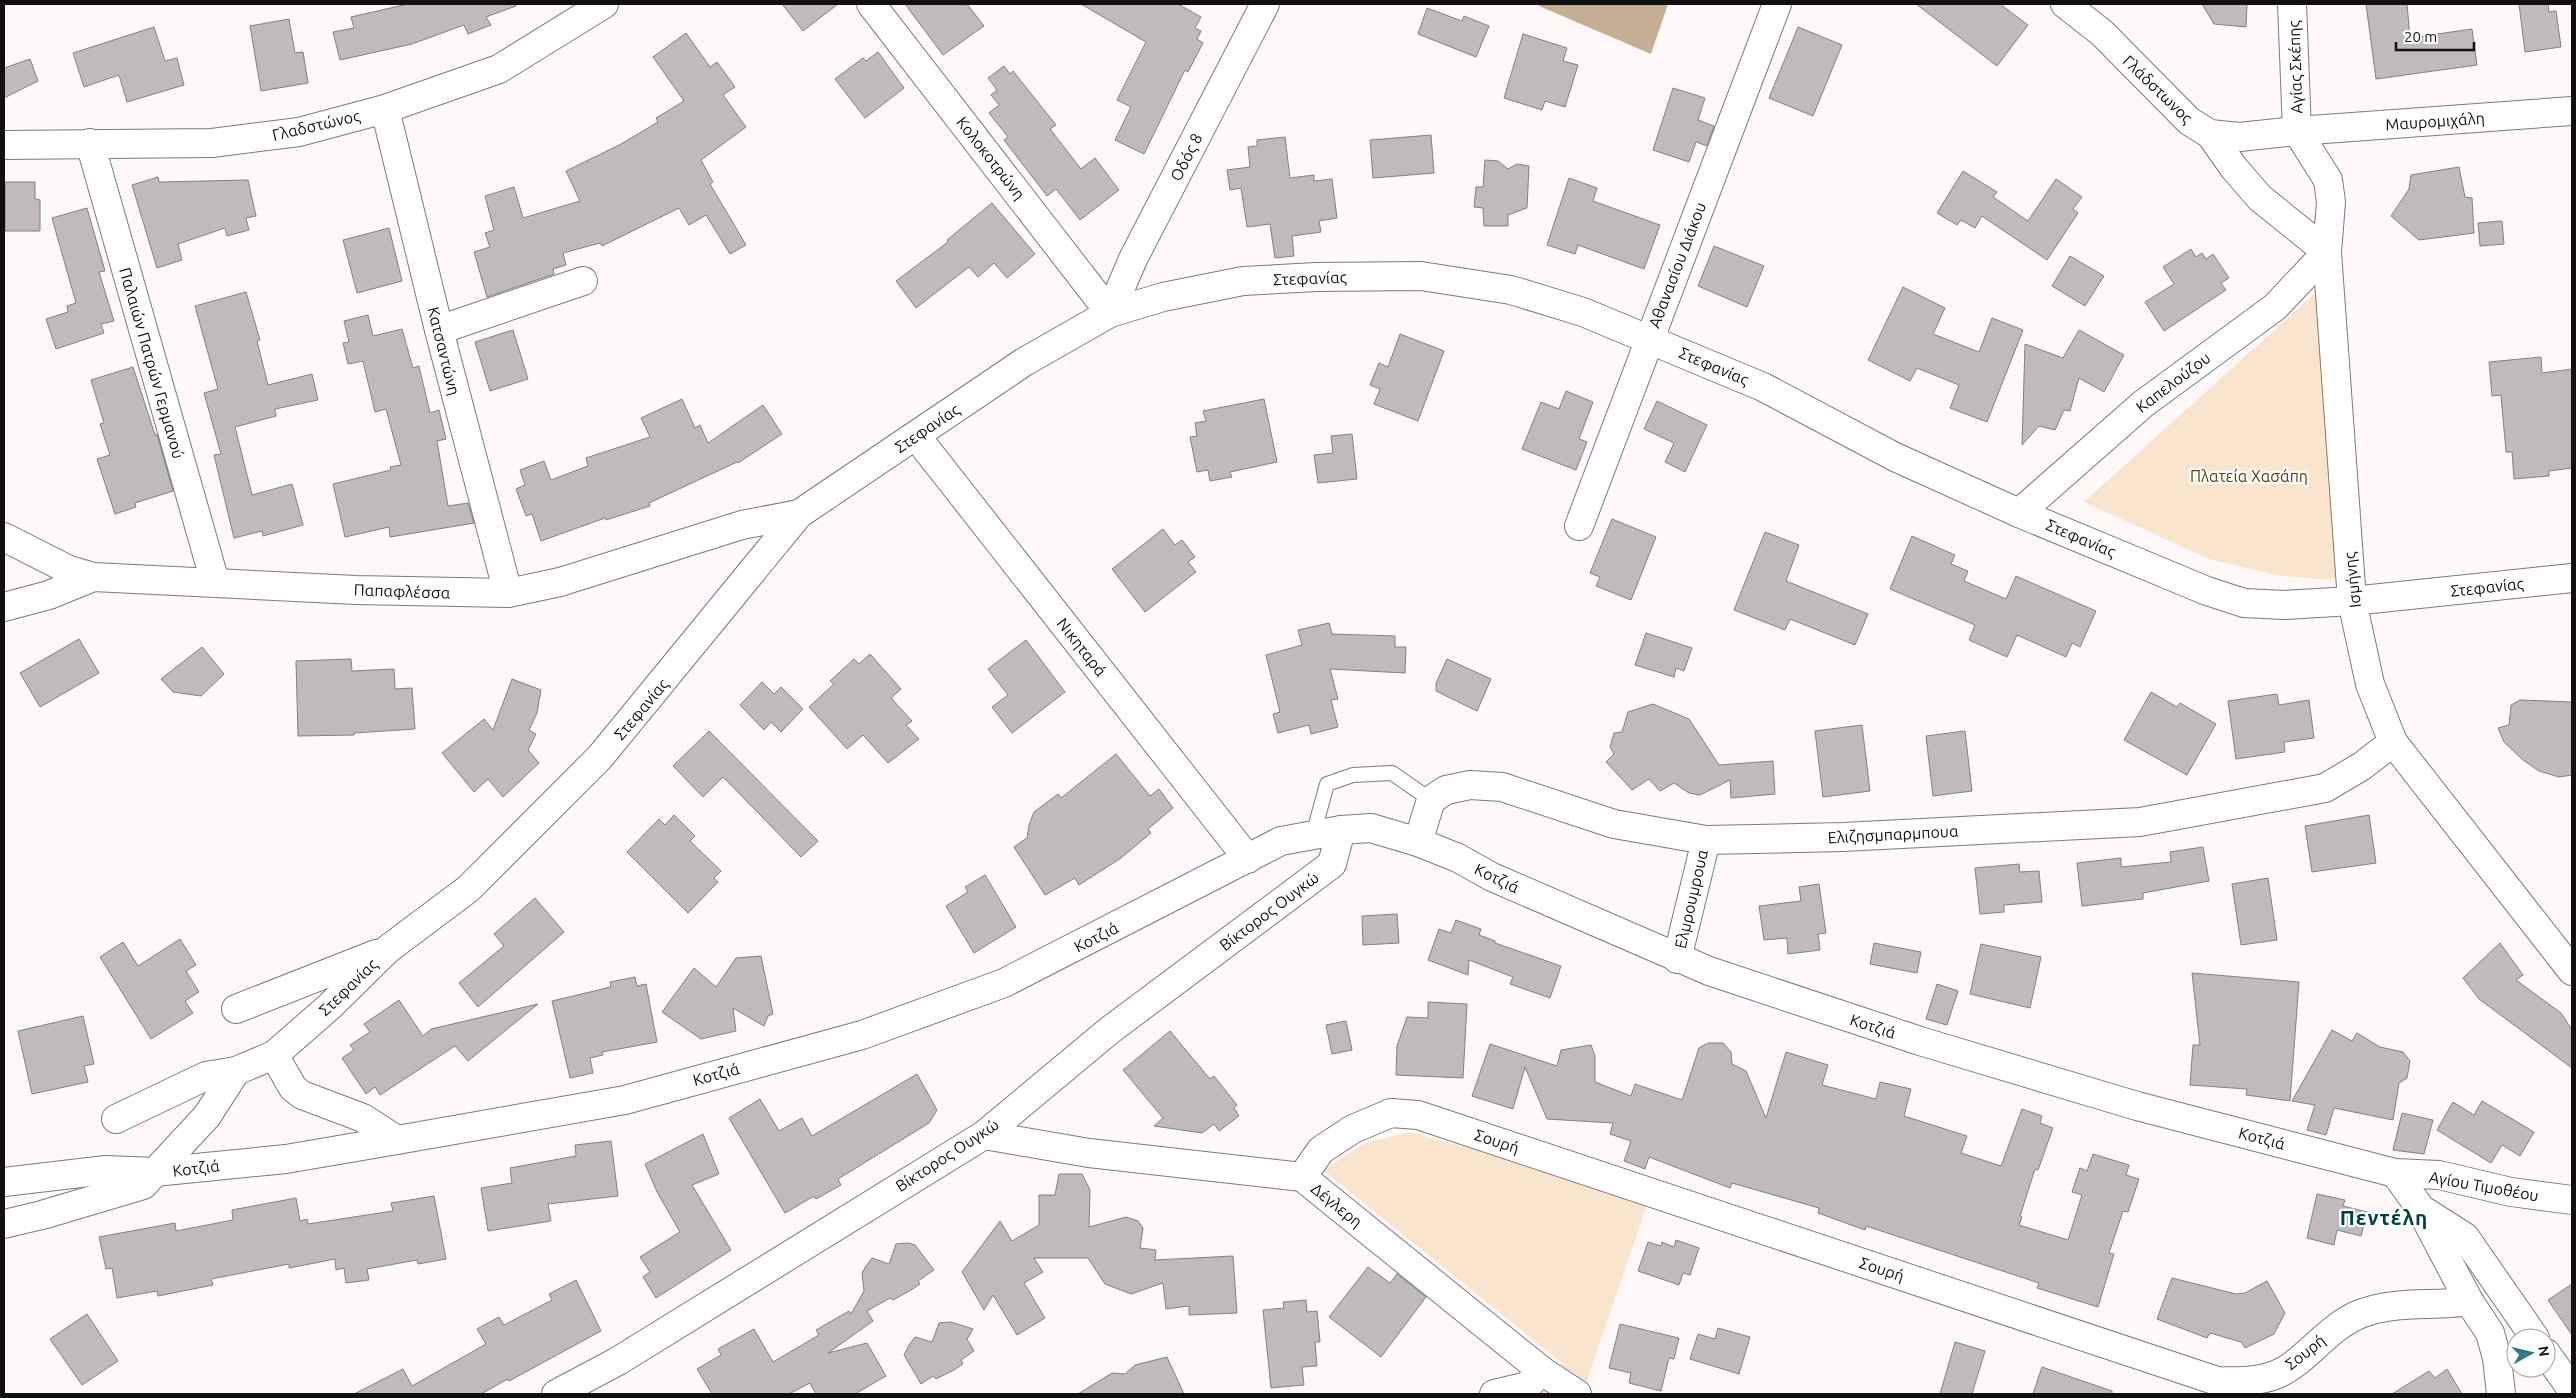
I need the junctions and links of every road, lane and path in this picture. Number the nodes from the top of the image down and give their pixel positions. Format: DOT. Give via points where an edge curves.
graph roads {
  1 [pos="604,4"];
  2 [pos="871,4"];
  3 [pos="1265,4"];
  4 [pos="1777,4"];
  5 [pos="2065,4"];
  6 [pos="2292,4"];
  7 [pos="385,109"];
  8 [pos="2572,111"];
  9 [pos="2297,131"];
  10 [pos="2210,134"];
  11 [pos="90,143"];
  12 [pos="4,145"];
  13 [pos="2327,252"];
  14 [pos="583,282"];
  15 [pos="1110,313"];
  16 [pos="439,330"];
  17 [pos="1649,338"];
  18 [pos="916,436"];
  19 [pos="2019,513"];
  20 [pos="799,514"];
  21 [pos="1579,526"];
  22 [pos="4,536"];
  23 [pos="94,577"];
  24 [pos="2572,578"];
  25 [pos="215,582"];
  26 [pos="508,593"];
  27 [pos="2352,601"];
  28 [pos="4,607"];
  29 [pos="2393,742"];
  30 [pos="1431,800"];
  31 [pos="1341,830"];
  32 [pos="1313,835"];
  33 [pos="1706,840"];
  34 [pos="1418,842"];
  35 [pos="1248,858"];
  36 [pos="388,949"];
  37 [pos="1677,959"];
  38 [pos="2572,971"];
  39 [pos="236,1009"];
  40 [pos="274,1055"];
  41 [pos="236,1071"];
  42 [pos="116,1119"];
  43 [pos="984,1135"];
  44 [pos="396,1140"];
  45 [pos="155,1172"];
  46 [pos="2395,1173"];
  47 [pos="1302,1177"];
  48 [pos="4,1182"];
  49 [pos="2572,1200"];
  50 [pos="2421,1209"];
  51 [pos="4,1224"];
  52 [pos="2469,1302"];
  53 [pos="2529,1328"];
  54 [pos="2556,1367"];
  55 [pos="1542,1371"];
  56 [pos="2572,1390"];
  57 [pos="556,1394"];
  58 [pos="1494,1394"];
  59 [pos="1577,1394"];
  60 [pos="2501,1394"];
  1 -- 7 [label="street, Γλαδστώνος" via="499,70"];
  2 -- 15 [label="street, Κολοκοτρώνη"];
  3 -- 15 [label="street, Οδός 8" via="1133,260"];
  4 -- 17 [label="street, Αθανασίου Διάκου"];
  5 -- 10 [label="street, Γλάδστωνος" via="2102,33 2189,121"];
  6 -- 9 [label="street, Αγίας Σκέπης"];
  7 -- 11 [label="street, Γλαδστώνος" via="299,132 212,143"];
  7 -- 16 [label="street, Κατσαντώνη"];
  8 -- 9 [label="street, Μαυρομιχάλη"];
  9 -- 10 [label="street, Γλάδστωνος" via="2239,137"];
  9 -- 13 [label="street, Ισμήνης" via="2328,180 2331,202"];
  10 -- 13 [label="street" via="2260,198"];
  11 -- 12 [label="street, Γλαδστώνος"];
  11 -- 25 [label="street, Παλαιών Πατρών Γερμανού"];
  13 -- 19 [label="street, Καπελούζου" via="2275,307 2143,404"];
  13 -- 27 [label="street, Ισμήνης"];
  14 -- 16 [label="street"];
  15 -- 17 [label="street, Στεφανίας" via="1163,297 1243,282 1316,277 1421,276 1511,290 1584,312"];
  15 -- 18 [label="street, Στεφανίας" via="1024,362"];
  16 -- 26 [label="street, Κατσαντώνη"];
  17 -- 19 [label="street, Στεφανίας" via="1763,386 1895,457"];
  17 -- 21 [label="street, Αθανασίου Διάκου"];
  18 -- 20 [label="street, Στεφανίας"];
  18 -- 35 [label="street, Νικηταρά"];
  19 -- 27 [label="street, Στεφανίας" via="2207,591 2244,603 2284,605"];
  20 -- 26 [label="street, Παπαφλέσσα" via="742,525 560,582"];
  20 -- 36 [label="street, Στεφανίας" via="600,757 468,888"];
  22 -- 23 [label="street, Παπαφλέσσα" via="70,570"];
  23 -- 25 [label="street, Παπαφλέσσα"];
  23 -- 28 [label="street" via="49,595"];
  24 -- 27 [label="street, Στεφανίας"];
  25 -- 26 [label="street, Παπαφλέσσα" via="414,592"];
  27 -- 29 [label="street, Ισμήνης" via="2370,684"];
  29 -- 33 [label="street, Ελιζησμπαρμπουα" via="2362,766 2325,788 2140,822 1843,837"];
  29 -- 38 [label="street, Ισμήνης"];
  30 -- 32 [label="lane" via="1392,773 1353,775 1326,784"];
  30 -- 33 [label="street, Ελιζησμπαρμπουα" via="1446,790 1470,785 1502,787 1614,824"];
  30 -- 34 [label="street"];
  31 -- 32 [label="street, Κοτζιά"];
  31 -- 34 [label="street, Κοτζιά" via="1372,828"];
  31 -- 43 [label="street, Βίκτορος Ουγκώ" via="1332,864 1110,1030"];
  32 -- 35 [label="street, Κοτζιά" via="1281,841"];
  33 -- 37 [label="street, Ελμρουμρουα"];
  34 -- 37 [label="street, Κοτζιά"];
  35 -- 44 [label="street, Κοτζιά" via="1004,983 862,1035 625,1100"];
  36 -- 39 [label="street"];
  36 -- 40 [label="street, Στεφανίας"];
  37 -- 46 [label="street, Κοτζιά" via="1920,1041 2137,1106"];
  40 -- 41 [label="street, Στεφανίας"];
  40 -- 44 [label="street" via="293,1088 302,1095 363,1118"];
  41 -- 42 [label="street, Στεφανίας" via="206,1076"];
  41 -- 45 [label="street" via="207,1116"];
  43 -- 47 [label="street, Δέγλερη" via="1089,1153"];
  43 -- 57 [label="street, Βίκτορος Ουγκώ" via="618,1361"];
  44 -- 45 [label="street, Κοτζιά" via="286,1159"];
  45 -- 48 [label="street" via="106,1170"];
  45 -- 51 [label="street, Κοτζιά" via="143,1185"];
  46 -- 49 [label="street, Αγίου Τιμοθέου" via="2439,1176 2511,1192"];
  46 -- 50 [label="street"];
  47 -- 52 [label="street, Σουρή" via="1321,1150 1353,1129 1391,1113 1418,1115 2217,1381 2264,1379 2292,1366 2333,1330 2372,1310"];
  47 -- 55 [label="street, Δέγλερη"];
  50 -- 52 [label="street"];
  50 -- 53 [label="street" via="2465,1237"];
  52 -- 60 [label="street" via="2490,1333"];
  54 -- 56 [label="street"];
  55 -- 58 [label="street" via="1527,1386"];
  55 -- 59 [label="street, Δέγλερη"];
}
